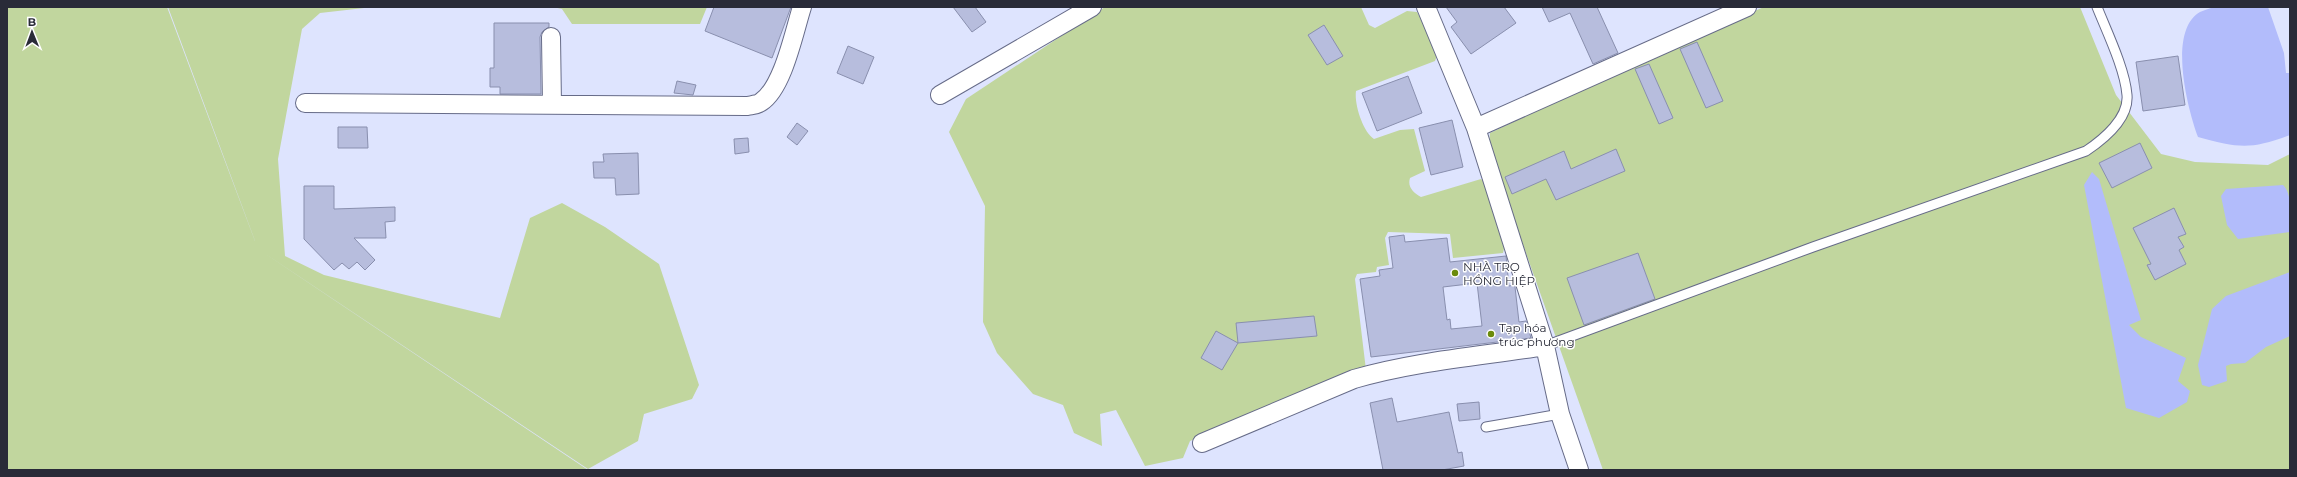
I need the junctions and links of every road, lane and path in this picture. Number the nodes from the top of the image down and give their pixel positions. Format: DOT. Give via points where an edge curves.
graph roads {
  1 [pos="802,7"];
  2 [pos="1092,7"];
  3 [pos="1426,7"];
  4 [pos="1747,7"];
  5 [pos="2097,7"];
  6 [pos="551,37"];
  7 [pos="940,95"];
  8 [pos="305,102"];
  9 [pos="552,105"];
  10 [pos="1476,128"];
  11 [pos="1545,346"];
  12 [pos="1560,414"];
  13 [pos="1486,426"];
  14 [pos="1202,443"];
  15 [pos="1579,470"];
  1 -- 9 [label="street" via="780,74 772,92 761,103 747,106"];
  2 -- 7 [label="street"];
  3 -- 10 [label="street"];
  4 -- 10 [label="street"];
  5 -- 11 [label="lane" via="2119,63 2127,96 2123,112 2114,127 2101,141 2086,151 1813,247"];
  6 -- 9 [label="street"];
  8 -- 9 [label="street"];
  10 -- 11 [label="street"];
  11 -- 12 [label="street"];
  11 -- 14 [label="street" via="1410,366 1354,379"];
  12 -- 13 [label="lane"];
  12 -- 15 [label="street"];
}
